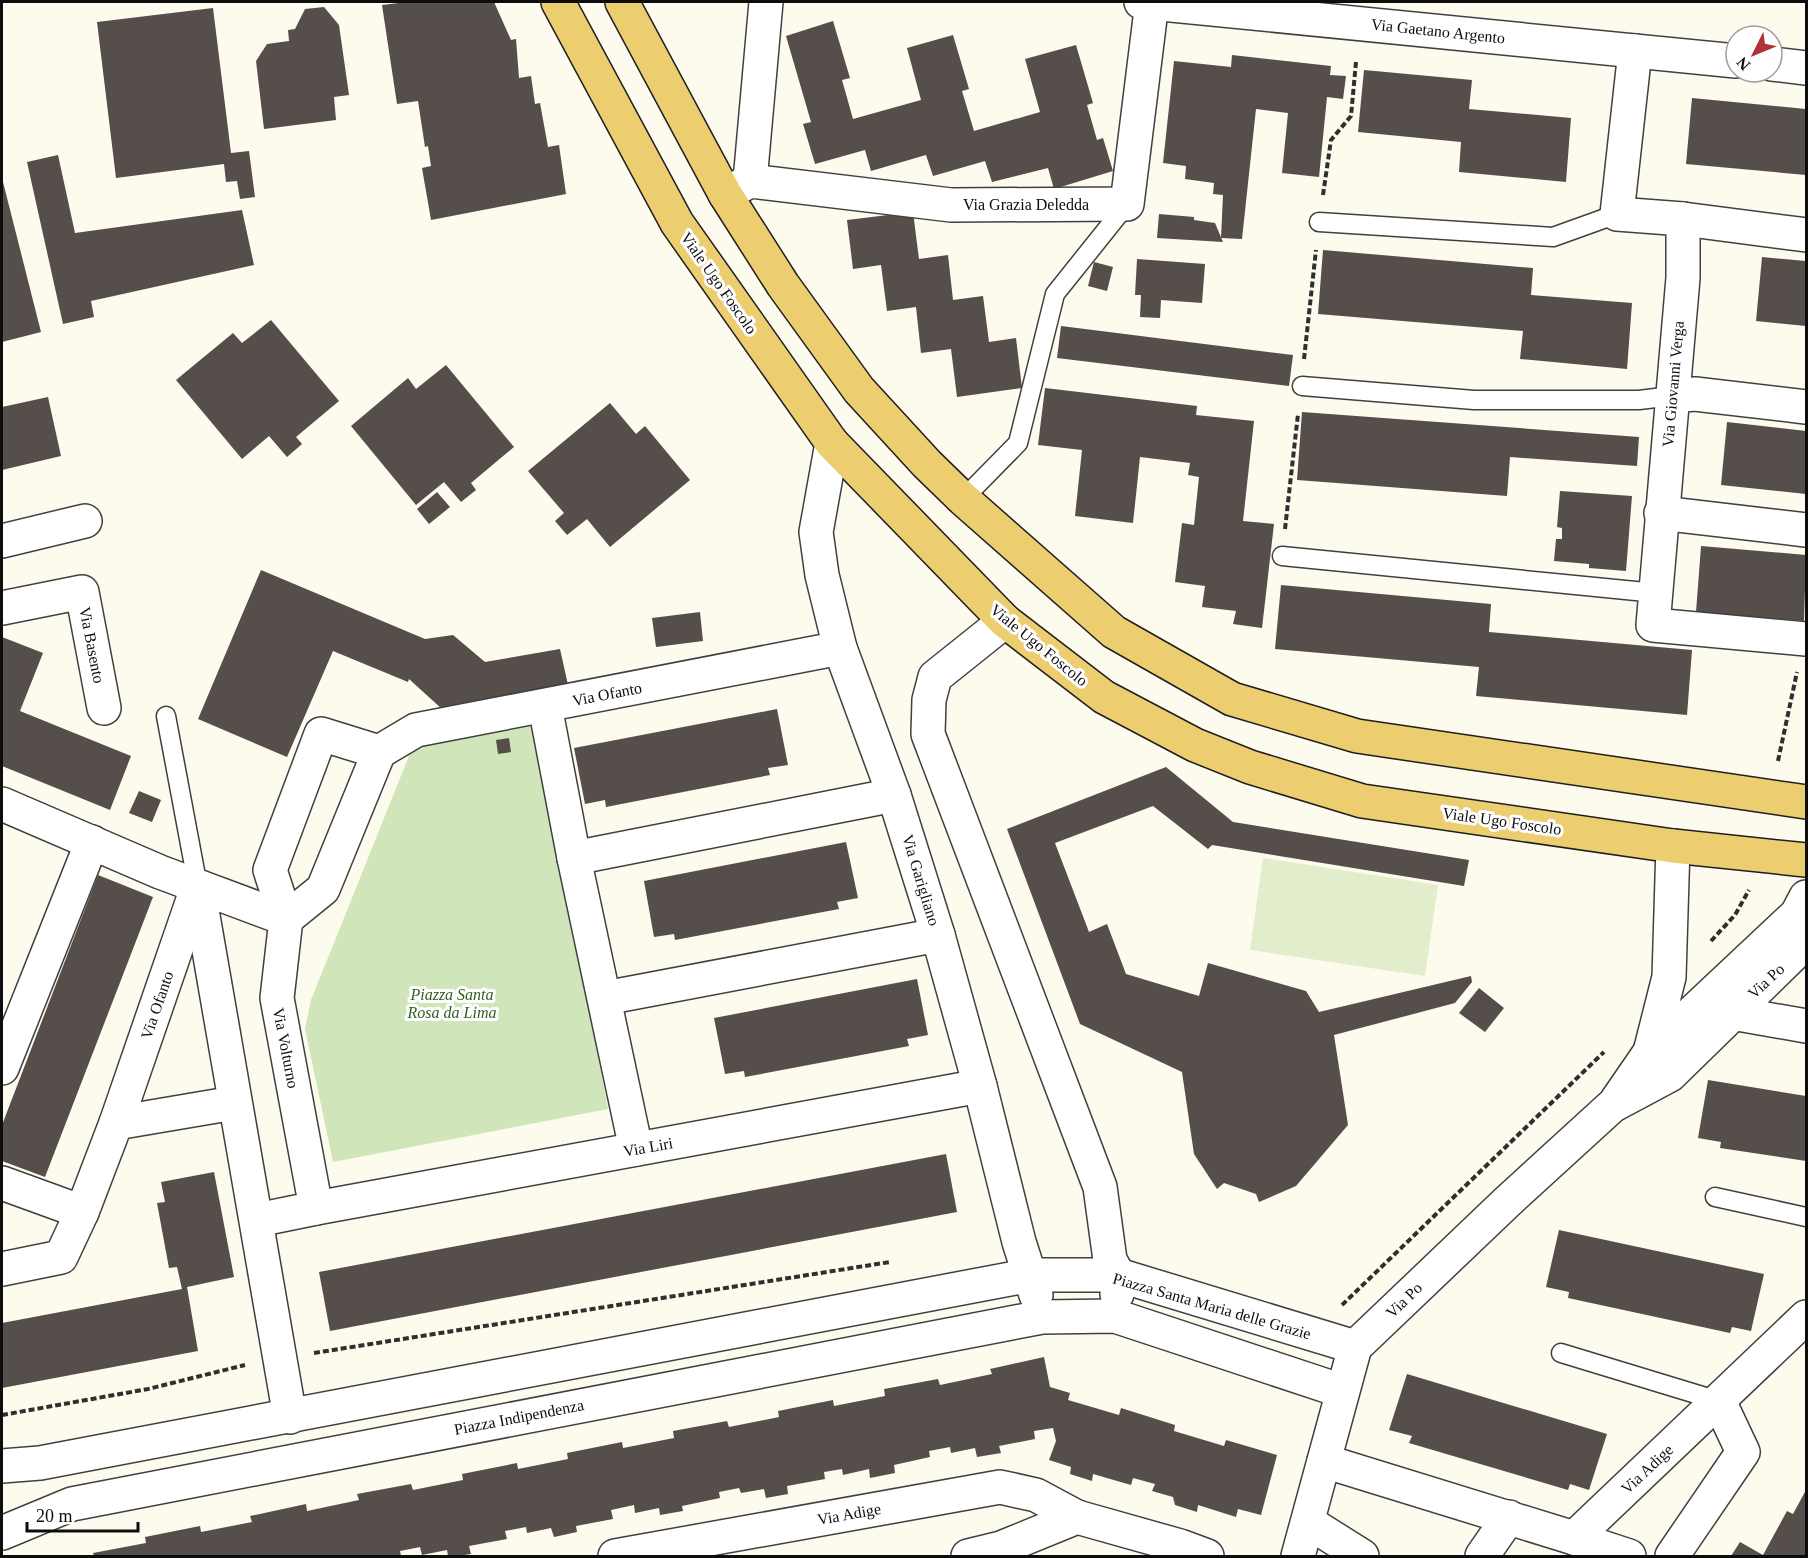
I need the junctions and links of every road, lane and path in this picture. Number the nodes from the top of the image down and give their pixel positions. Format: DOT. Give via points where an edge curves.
graph roads {
  1 [pos="558,2"];
  2 [pos="622,2"];
  3 [pos="766,2"];
  4 [pos="1146,2"];
  5 [pos="1635,51"];
  6 [pos="1724,60"];
  7 [pos="1356,62"];
  8 [pos="1784,65"];
  9 [pos="1806,68"];
  10 [pos="738,187"];
  11 [pos="1128,204"];
  12 [pos="1617,214"];
  13 [pos="1683,219"];
  14 [pos="1319,222"];
  15 [pos="1806,235"];
  16 [pos="1302,386"];
  17 [pos="1672,396"];
  18 [pos="1806,407"];
  19 [pos="832,443"];
  20 [pos="963,499"];
  21 [pos="1661,513"];
  22 [pos="85,520"];
  23 [pos="1806,531"];
  24 [pos="2,541"];
  25 [pos="1282,556"];
  26 [pos="1656,593"];
  27 [pos="2,608"];
  28 [pos="1005,621"];
  29 [pos="1806,639"];
  30 [pos="840,648"];
  31 [pos="545,706"];
  32 [pos="104,708"];
  33 [pos="166,716"];
  34 [pos="379,752"];
  35 [pos="1778,754"];
  36 [pos="894,795"];
  37 [pos="1806,802"];
  38 [pos="2,804"];
  39 [pos="92,842"];
  40 [pos="1673,846"];
  41 [pos="574,858"];
  42 [pos="1806,860"];
  43 [pos="198,887"];
  44 [pos="1806,897"];
  45 [pos="1735,915"];
  46 [pos="286,919"];
  47 [pos="938,935"];
  48 [pos="1806,942"];
  49 [pos="1705,949"];
  50 [pos="605,998"];
  51 [pos="1732,1013"];
  52 [pos="1806,1026"];
  53 [pos="1608,1049"];
  54 [pos="1650,1052"];
  55 [pos="2,1068"];
  56 [pos="980,1086"];
  57 [pos="234,1103"];
  58 [pos="1612,1106"];
  59 [pos="116,1123"];
  60 [pos="636,1149"];
  61 [pos="2,1183"];
  62 [pos="1715,1197"];
  63 [pos="316,1209"];
  64 [pos="82,1212"];
  65 [pos="1806,1217"];
  66 [pos="257,1220"];
  67 [pos="902,1260"];
  68 [pos="2,1269"];
  69 [pos="1031,1275"];
  70 [pos="1118,1275"];
  71 [pos="1336,1311"];
  72 [pos="1115,1316"];
  73 [pos="1042,1317"];
  74 [pos="1806,1317"];
  75 [pos="1355,1347"];
  76 [pos="1561,1353"];
  77 [pos="280,1359"];
  78 [pos="1342,1391"];
  79 [pos="1719,1401"];
  80 [pos="2,1415"];
  81 [pos="290,1417"];
  82 [pos="1324,1461"];
  83 [pos="2,1466"];
  84 [pos="1077,1517"];
  85 [pos="1509,1517"];
  86 [pos="1308,1522"];
  87 [pos="1574,1538"];
  88 [pos="9,1539"];
  89 [pos="615,1557"];
  90 [pos="968,1557"];
  91 [pos="1207,1557"];
  92 [pos="1298,1557"];
  93 [pos="1362,1557"];
  94 [pos="1482,1557"];
  95 [pos="1629,1557"];
  96 [pos="1672,1557"];
  1 -- 19 [label="main road, Viale Ugo Foscolo" via="677,223"];
  2 -- 10 [label="main road"];
  3 -- 10 [label="street"];
  4 -- 5 [label="street, Via Gaetano Argento"];
  4 -- 11 [label="street"];
  5 -- 6 [label="street, Via Gaetano Argento"];
  5 -- 12 [label="street"];
  7 -- 14 [label="path" via="1351,116 1331,140"];
  8 -- 9 [label="street"];
  10 -- 11 [label="street, Via Grazia Deledda" via="951,204"];
  10 -- 20 [label="main road" via="783,285 859,390"];
  11 -- 20 [label="lane" via="1055,294 1018,442"];
  12 -- 13 [label="street"];
  12 -- 14 [label="lane" via="1553,237"];
  13 -- 15 [label="street"];
  13 -- 17 [label="street, Via Giovanni Verga" via="1683,278"];
  14 -- 16 [label="path"];
  16 -- 17 [label="lane" via="1474,400 1639,400"];
  16 -- 25 [label="path"];
  17 -- 18 [label="street" via="1695,394"];
  17 -- 21 [label="street, Via Giovanni Verga"];
  19 -- 28 [label="main road, Viale Ugo Foscolo"];
  19 -- 30 [label="street, Via Garigliano" via="816,532"];
  20 -- 37 [label="main road" via="1114,632 1232,699 1357,736"];
  21 -- 23 [label="street"];
  21 -- 26 [label="street, Via Giovanni Verga"];
  22 -- 24 [label="street"];
  25 -- 26 [label="lane"];
  26 -- 29 [label="street, Via Giovanni Verga" via="1653,625"];
  27 -- 32 [label="street, Via Basento" via="82,592"];
  28 -- 40 [label="main road, Viale Ugo Foscolo" via="1104,697 1196,746 1250,767 1362,801"];
  28 -- 70 [label="street" via="935,677 929,700 928,735 1100,1187 1110,1260"];
  29 -- 35 [label="path"];
  30 -- 31 [label="street, Via Ofanto"];
  30 -- 36 [label="street, Via Garigliano"];
  31 -- 34 [label="street, Via Ofanto" via="416,730"];
  31 -- 41 [label="street"];
  33 -- 43 [label="lane"];
  34 -- 46 [label="street" via="323,889"];
  34 -- 46 [label="street" via="321,734 270,870"];
  36 -- 41 [label="street"];
  36 -- 47 [label="street, Via Garigliano"];
  38 -- 39 [label="street"];
  39 -- 43 [label="street"];
  39 -- 55 [label="street"];
  40 -- 42 [label="main road, Viale Ugo Foscolo"];
  40 -- 54 [label="street, Via Po" via="1668,984"];
  41 -- 50 [label="street"];
  43 -- 46 [label="street"];
  43 -- 57 [label="street"];
  43 -- 59 [label="street, Via Ofanto"];
  44 -- 54 [label="street, Via Po" via="1797,914"];
  45 -- 49 [label="path"];
  46 -- 63 [label="street, Via Volturno" via="277,999"];
  47 -- 50 [label="street"];
  47 -- 56 [label="street, Via Garigliano"];
  48 -- 51 [label="street, Via Po"];
  50 -- 60 [label="street"];
  51 -- 52 [label="street"];
  51 -- 58 [label="street, Via Po" via="1670,1075"];
  53 -- 71 [label="path"];
  54 -- 58 [label="street, Via Po"];
  56 -- 60 [label="street, Via Liri"];
  56 -- 69 [label="street, Via Garigliano"];
  57 -- 59 [label="street"];
  57 -- 66 [label="street"];
  58 -- 75 [label="street, Via Po"];
  59 -- 64 [label="street, Via Ofanto"];
  60 -- 63 [label="street, Via Liri"];
  61 -- 64 [label="street"];
  62 -- 65 [label="lane"];
  63 -- 66 [label="street"];
  64 -- 68 [label="street, Via Ofanto" via="61,1257"];
  66 -- 77 [label="street"];
  67 -- 77 [label="path"];
  69 -- 70 [label="street, Piazza Santa Maria delle Grazie"];
  69 -- 73 [label="street, Via Garigliano"];
  69 -- 81 [label="street"];
  70 -- 72 [label="street"];
  70 -- 75 [label="street, Piazza Santa Maria delle Grazie"];
  72 -- 73 [label="street"];
  72 -- 78 [label="street"];
  73 -- 88 [label="street, Piazza Indipendenza" via="72,1504"];
  74 -- 79 [label="street, Via Adige"];
  75 -- 78 [label="street, Via Po"];
  76 -- 79 [label="lane"];
  77 -- 80 [label="path" via="148,1389"];
  77 -- 81 [label="street"];
  78 -- 82 [label="street, Via Po"];
  79 -- 87 [label="street, Via Adige"];
  79 -- 96 [label="street" via="1743,1452"];
  81 -- 83 [label="street" via="40,1463"];
  82 -- 85 [label="street"];
  82 -- 86 [label="street, Via Po"];
  84 -- 89 [label="street, Via Adige" via="1036,1495 1000,1487"];
  84 -- 90 [label="street" via="1002,1548"];
  84 -- 91 [label="street, Via Adige"];
  85 -- 87 [label="street"];
  85 -- 94 [label="street"];
  86 -- 92 [label="street, Via Po"];
  86 -- 93 [label="street"];
  87 -- 95 [label="street"];
}
